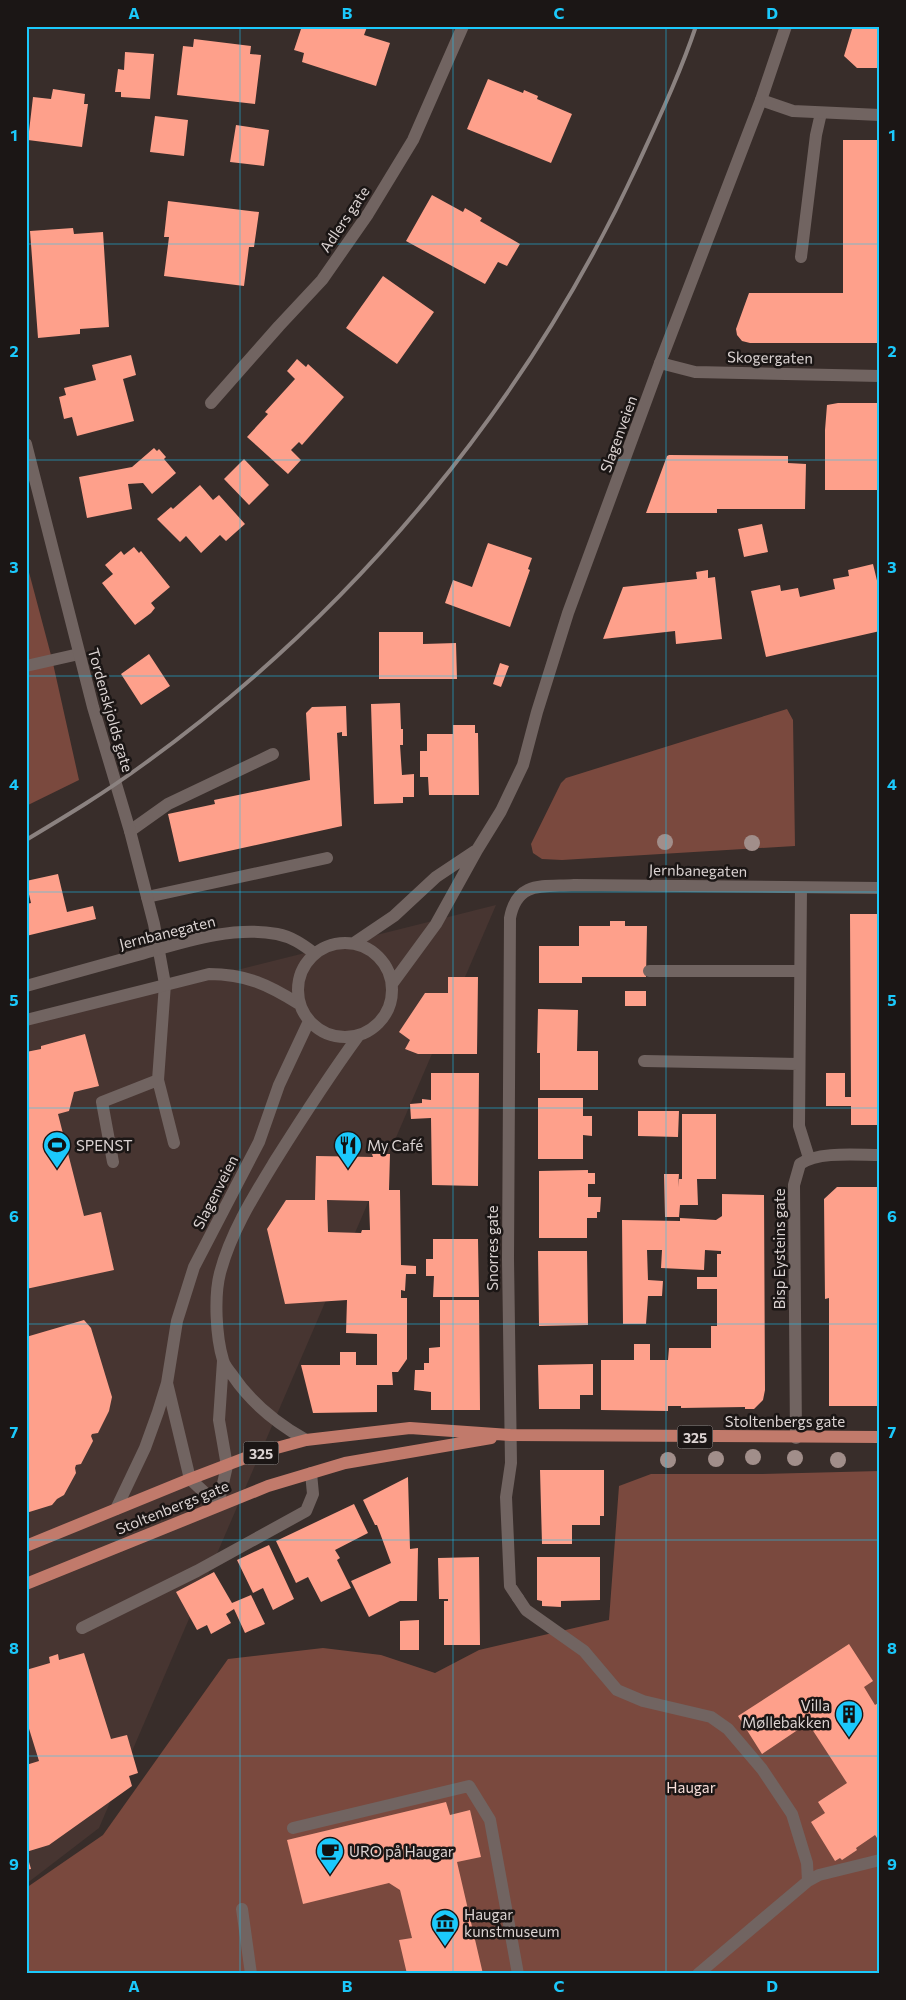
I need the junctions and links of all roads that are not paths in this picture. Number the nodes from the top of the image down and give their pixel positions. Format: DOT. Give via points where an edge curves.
graph roads {
  1 [pos="463,26"];
  2 [pos="786,26"];
  3 [pos="760,100"];
  4 [pos="821,113"];
  5 [pos="880,115"];
  6 [pos="801,257"];
  7 [pos="660,363"];
  8 [pos="880,376"];
  9 [pos="211,403"];
  10 [pos="26,444"];
  11 [pos="79,654"];
  12 [pos="26,666"];
  13 [pos="273,754"];
  14 [pos="130,831"];
  15 [pos="477,850"];
  16 [pos="327,858"];
  17 [pos="801,888"];
  18 [pos="880,888"];
  19 [pos="518,896"];
  20 [pos="147,897"];
  21 [pos="354,943"];
  22 [pos="158,950"];
  23 [pos="314,953"];
  24 [pos="649,971"];
  25 [pos="800,971"];
  26 [pos="165,984"];
  27 [pos="392,984"];
  28 [pos="26,986"];
  29 [pos="299,1004"];
  30 [pos="26,1020"];
  31 [pos="308,1021"];
  32 [pos="359,1035"];
  33 [pos="644,1061"];
  34 [pos="798,1064"];
  35 [pos="158,1080"];
  36 [pos="174,1144"];
  37 [pos="880,1155"];
  38 [pos="809,1158"];
  39 [pos="113,1162"];
  40 [pos="223,1361"];
  41 [pos="167,1383"];
  42 [pos="510,1435"];
  43 [pos="880,1437"];
  44 [pos="796,1438"];
  45 [pos="306,1440"];
  46 [pos="227,1466"];
  47 [pos="311,1473"];
  48 [pos="190,1479"];
  49 [pos="218,1505"];
  50 [pos="116,1509"];
  51 [pos="26,1546"];
  52 [pos="26,1584"];
  53 [pos="82,1628"];
  54 [pos="293,1828"];
  55 [pos="880,1860"];
  56 [pos="808,1881"];
  57 [pos="242,1908"];
  58 [pos="251,1974"];
  59 [pos="518,1974"];
  60 [pos="698,1974"];
  1 -- 9 [label="street, Adlers gate" via="414,140 368,214 322,280"];
  2 -- 3 [label="street, Slagenveien"];
  3 -- 4 [label="street" via="794,111"];
  3 -- 7 [label="street, Slagenveien"];
  4 -- 5 [label="street"];
  4 -- 6 [label="street"];
  7 -- 8 [label="street, Skogergaten" via="695,372"];
  7 -- 15 [label="street, Slagenveien" via="568,614 523,765 501,811"];
  10 -- 11 [label="street, Tordenskjolds gate"];
  11 -- 12 [label="street"];
  11 -- 14 [label="street, Tordenskjolds gate"];
  13 -- 14 [label="street" via="168,804"];
  14 -- 20 [label="street, Tordenskjolds gate"];
  15 -- 21 [label="street, Slagenveien" via="436,877 394,916"];
  15 -- 27 [label="street, Slagenveien" via="436,924"];
  16 -- 20 [label="street"];
  17 -- 18 [label="street, Jernbanegaten"];
  17 -- 19 [label="street, Jernbanegaten" via="574,885 533,887"];
  17 -- 25 [label="street"];
  19 -- 42 [label="street, Snorres gate" via="510,918"];
  20 -- 22 [label="street, Tordenskjolds gate"];
  21 -- 23 [label="street, Slagenveien" via="333,943"];
  21 -- 27 [label="street" via="372,951 386,965"];
  22 -- 23 [label="street, Jernbanegaten" via="238,932 275,934 294,939"];
  22 -- 26 [label="street, Tordenskjolds gate"];
  22 -- 28 [label="street, Jernbanegaten"];
  23 -- 29 [label="street" via="302,968 297,986"];
  24 -- 25 [label="street"];
  25 -- 34 [label="street"];
  26 -- 29 [label="street" via="210,974 229,974 273,988"];
  26 -- 30 [label="street"];
  26 -- 35 [label="street, Tordenskjolds gate"];
  27 -- 32 [label="street, Slagenveien" via="391,1000 384,1015"];
  29 -- 31 [label="street"];
  31 -- 32 [label="street" via="332,1035"];
  31 -- 41 [label="street, Slagenveien" via="279,1085 259,1142 194,1267 177,1321"];
  32 -- 40 [label="street, Slagenveien" via="307,1110 233,1235 220,1275 216,1307"];
  33 -- 34 [label="street"];
  34 -- 38 [label="street" via="798,1126"];
  35 -- 36 [label="street, Tordenskjolds gate"];
  35 -- 39 [label="street" via="102,1102"];
  37 -- 38 [label="street"];
  38 -- 44 [label="street, Bisp Eysteins gate" via="800,1164 794,1185"];
  40 -- 45 [label="street, Slagenveien" via="241,1389 262,1411"];
  40 -- 46 [label="street, Slagenveien" via="219,1420"];
  41 -- 48 [label="street, Slagenveien"];
  41 -- 50 [label="street, Slagenveien" via="145,1448"];
  42 -- 44 [label="main road, Stoltenbergs gate / 325"];
  42 -- 45 [label="main road, Stoltenbergs gate / 325" via="410,1428"];
  42 -- 47 [label="main road, Stoltenbergs gate / 325" via="345,1463"];
  42 -- 56 [label="street, Snorres gate" via="511,1463 506,1497 510,1586 526,1610 584,1651 617,1690 643,1701 711,1717 728,1729 762,1769 792,1814 807,1863"];
  43 -- 44 [label="main road, Stoltenbergs gate / 325"];
  45 -- 46 [label="main road, Stoltenbergs gate / 325"];
  46 -- 48 [label="main road, Stoltenbergs gate / 325"];
  46 -- 49 [label="street, Slagenveien"];
  47 -- 49 [label="main road, Stoltenbergs gate / 325"];
  47 -- 53 [label="street" via="313,1494 306,1511"];
  48 -- 49 [label="street"];
  48 -- 50 [label="main road, Stoltenbergs gate / 325"];
  49 -- 52 [label="main road, Stoltenbergs gate / 325"];
  50 -- 51 [label="main road, Stoltenbergs gate / 325"];
  54 -- 59 [label="street" via="470,1786 490,1820"];
  55 -- 56 [label="street" via="819,1875"];
  56 -- 60 [label="street"];
  57 -- 58 [label="street"];
}
